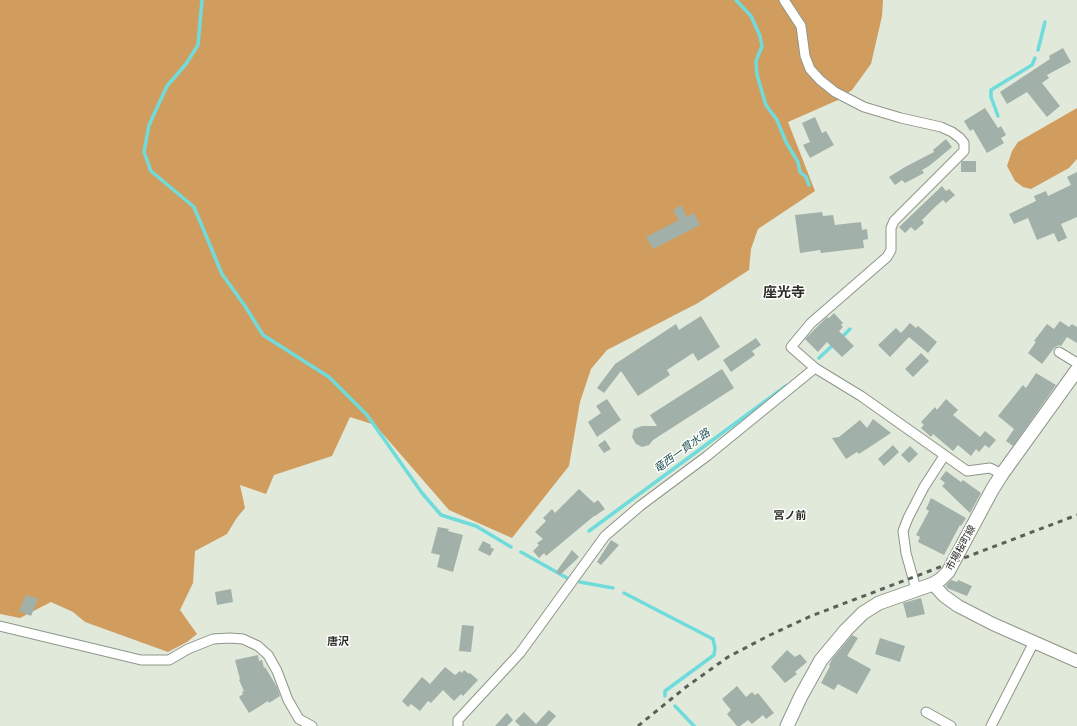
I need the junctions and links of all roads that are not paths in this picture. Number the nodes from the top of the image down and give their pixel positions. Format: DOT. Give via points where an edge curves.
graph roads {
  1 [pos="784,0"];
  2 [pos="1059,352"];
  3 [pos="1077,363"];
  4 [pos="815,368"];
  5 [pos="1077,370"];
  6 [pos="944,456"];
  7 [pos="1002,474"];
  8 [pos="933,584"];
  9 [pos="916,589"];
  10 [pos="0,626"];
  11 [pos="1034,642"];
  12 [pos="1077,661"];
  13 [pos="926,712"];
  14 [pos="312,726"];
  15 [pos="458,726"];
  16 [pos="787,726"];
  17 [pos="951,726"];
  18 [pos="991,726"];
  1 -- 4 [label="street" via="801,26 805,56 810,69 835,92 864,107 941,127 952,132 964,143 964,151 894,221 891,228 891,250 887,257 811,323 791,347"];
  2 -- 3 [label="street"];
  4 -- 6 [label="street" via="861,396"];
  4 -- 15 [label="street" via="605,536 520,653 458,720"];
  5 -- 7 [label="main road, 市場桜町線"];
  6 -- 7 [label="street" via="967,471 990,468"];
  6 -- 9 [label="street" via="924,487 903,531"];
  7 -- 8 [label="main road, 市場桜町線" via="948,572"];
  8 -- 9 [label="main road, 市場桜町線"];
  8 -- 11 [label="street" via="958,606"];
  9 -- 16 [label="main road, 市場桜町線" via="879,603 863,613 846,630 821,660"];
  10 -- 14 [label="street" via="141,660 169,660 213,639 243,640 258,646 268,655 299,719"];
  11 -- 12 [label="street"];
  11 -- 18 [label="street"];
  13 -- 17 [label="street"];
}
